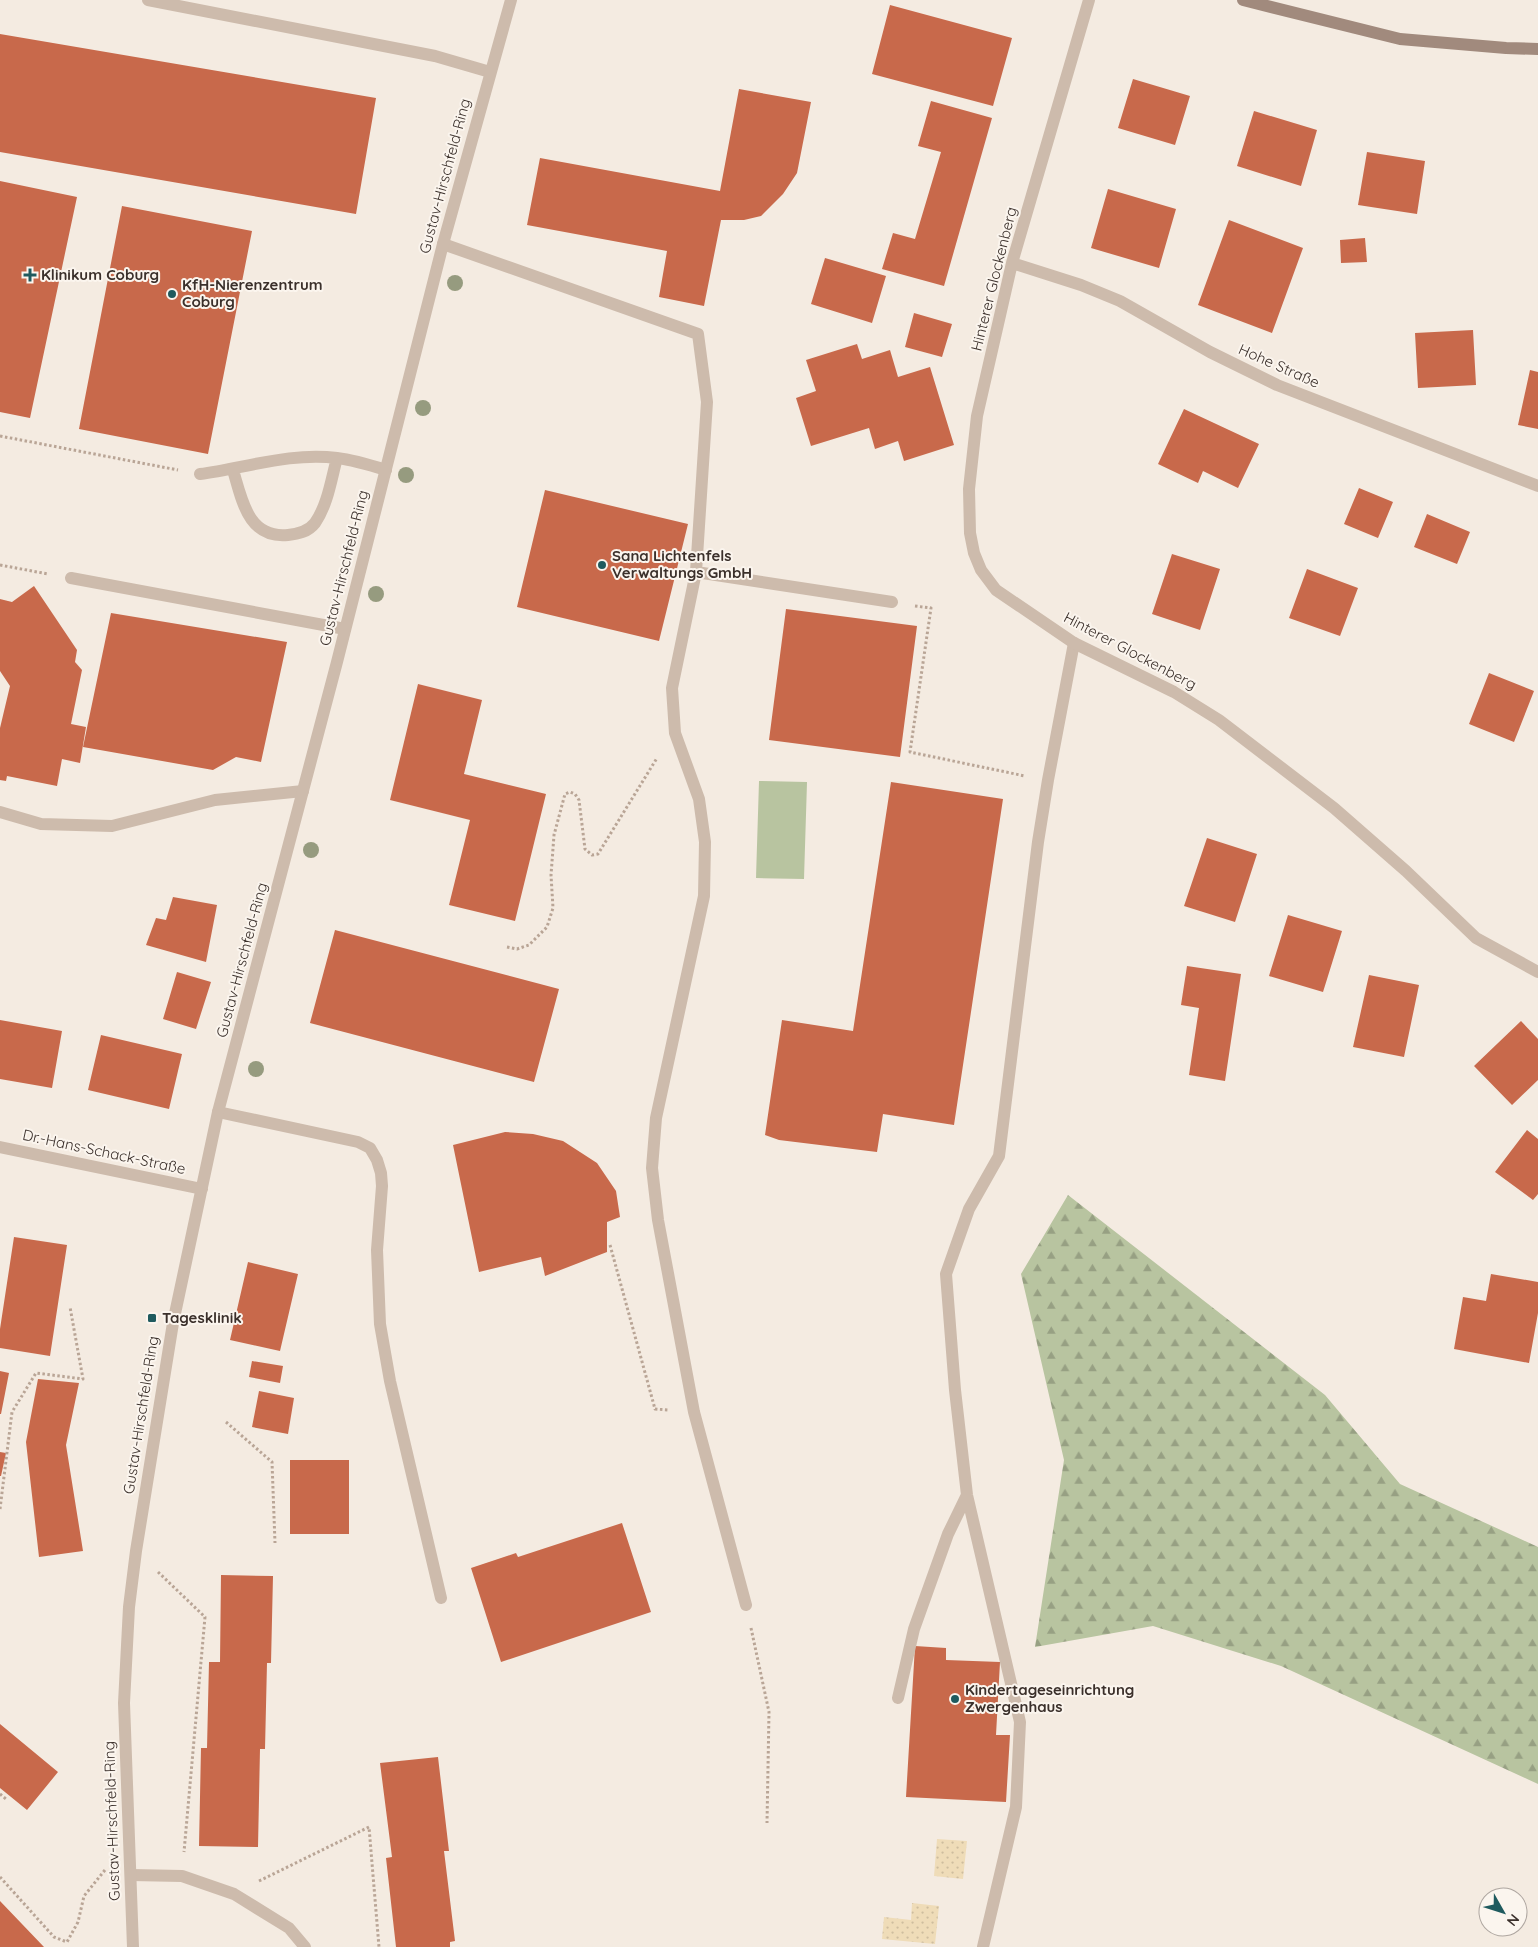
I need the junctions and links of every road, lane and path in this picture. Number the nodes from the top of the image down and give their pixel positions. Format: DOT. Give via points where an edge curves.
graph roads {
  1 [pos="148,0"];
  2 [pos="511,0"];
  3 [pos="1089,0"];
  4 [pos="1242,0"];
  5 [pos="1538,49"];
  6 [pos="490,72"];
  7 [pos="443,244"];
  8 [pos="1012,263"];
  9 [pos="0,436"];
  10 [pos="337,458"];
  11 [pos="234,470"];
  12 [pos="386,470"];
  13 [pos="200,474"];
  14 [pos="1538,486"];
  15 [pos="0,565"];
  16 [pos="696,572"];
  17 [pos="71,578"];
  18 [pos="892,602"];
  19 [pos="345,629"];
  20 [pos="1074,643"];
  21 [pos="675,733"];
  22 [pos="1048,780"];
  23 [pos="303,791"];
  24 [pos="0,812"];
  25 [pos="507,947"];
  26 [pos="1538,972"];
  27 [pos="218,1112"];
  28 [pos="0,1147"];
  29 [pos="202,1189"];
  30 [pos="610,1246"];
  31 [pos="70,1307"];
  32 [pos="694,1412"];
  33 [pos="226,1422"];
  34 [pos="967,1495"];
  35 [pos="0,1509"];
  36 [pos="275,1543"];
  37 [pos="136,1551"];
  38 [pos="441,1598"];
  39 [pos="746,1605"];
  40 [pos="898,1698"];
  41 [pos="0,1794"];
  42 [pos="6,1799"];
  43 [pos="766,1823"];
  44 [pos="111,1864"];
  45 [pos="132,1875"];
  46 [pos="182,1876"];
  47 [pos="0,1877"];
  48 [pos="234,1894"];
  49 [pos="133,1947"];
  50 [pos="305,1947"];
  51 [pos="379,1947"];
  52 [pos="983,1947"];
  1 -- 6 [label="street" via="435,56"];
  2 -- 6 [label="street, Gustav-Hirschfeld-Ring"];
  3 -- 8 [label="street, Hinterer Glockenberg"];
  4 -- 5 [label="street" via="1400,39"];
  6 -- 7 [label="street, Gustav-Hirschfeld-Ring"];
  7 -- 12 [label="street, Gustav-Hirschfeld-Ring"];
  7 -- 16 [label="street" via="698,334 707,402"];
  8 -- 14 [label="street, Hohe Straße" via="1120,301 1210,352 1277,385"];
  8 -- 20 [label="street, Hinterer Glockenberg" via="977,416 969,489 970,533 981,570 996,590"];
  9 -- 13 [label="path"];
  10 -- 11 [label="street" via="263,462"];
  10 -- 11 [label="street" via="323,509 313,525 301,534 275,536 261,530 244,510"];
  10 -- 12 [label="street"];
  11 -- 13 [label="street"];
  12 -- 19 [label="street, Gustav-Hirschfeld-Ring"];
  15 -- 17 [label="path"];
  16 -- 18 [label="street"];
  16 -- 21 [label="street" via="672,688"];
  17 -- 19 [label="street"];
  18 -- 22 [label="path" via="931,608 910,752"];
  19 -- 23 [label="street, Gustav-Hirschfeld-Ring"];
  20 -- 22 [label="street"];
  20 -- 26 [label="street, Hinterer Glockenberg" via="1174,692 1220,720 1334,808 1476,938"];
  21 -- 25 [label="path" via="656,758 598,854 585,849 579,800 575,794 565,794 554,836 553,908 547,927 529,945 517,949"];
  21 -- 32 [label="street" via="699,799 704,842 704,896 656,1118 652,1168 658,1220"];
  22 -- 34 [label="street" via="999,1156 969,1209 946,1274"];
  23 -- 24 [label="street" via="215,800 112,826 41,824"];
  23 -- 27 [label="street, Gustav-Hirschfeld-Ring"];
  27 -- 29 [label="street, Gustav-Hirschfeld-Ring"];
  27 -- 38 [label="street" via="358,1142 370,1148 377,1160 382,1186 377,1250 380,1324 390,1381"];
  28 -- 29 [label="street, Dr.-Hans-Schack-Straße"];
  29 -- 37 [label="street, Gustav-Hirschfeld-Ring" via="165,1365"];
  30 -- 32 [label="path" via="655,1410"];
  31 -- 35 [label="path" via="83,1379 36,1373 12,1412"];
  32 -- 39 [label="street"];
  33 -- 36 [label="path" via="272,1462"];
  34 -- 40 [label="street" via="948,1534 914,1629"];
  34 -- 52 [label="street" via="1020,1722 1016,1807"];
  37 -- 45 [label="street, Gustav-Hirschfeld-Ring" via="129,1607 124,1703"];
  37 -- 46 [label="path" via="205,1617"];
  39 -- 43 [label="path" via="769,1712"];
  41 -- 42 [label="path"];
  44 -- 47 [label="path" via="84,1896 78,1922 67,1942 54,1937"];
  45 -- 46 [label="street"];
  45 -- 49 [label="street, Gustav-Hirschfeld-Ring"];
  46 -- 48 [label="street"];
  48 -- 50 [label="street" via="288,1928"];
  48 -- 51 [label="path" via="370,1828"];
}
